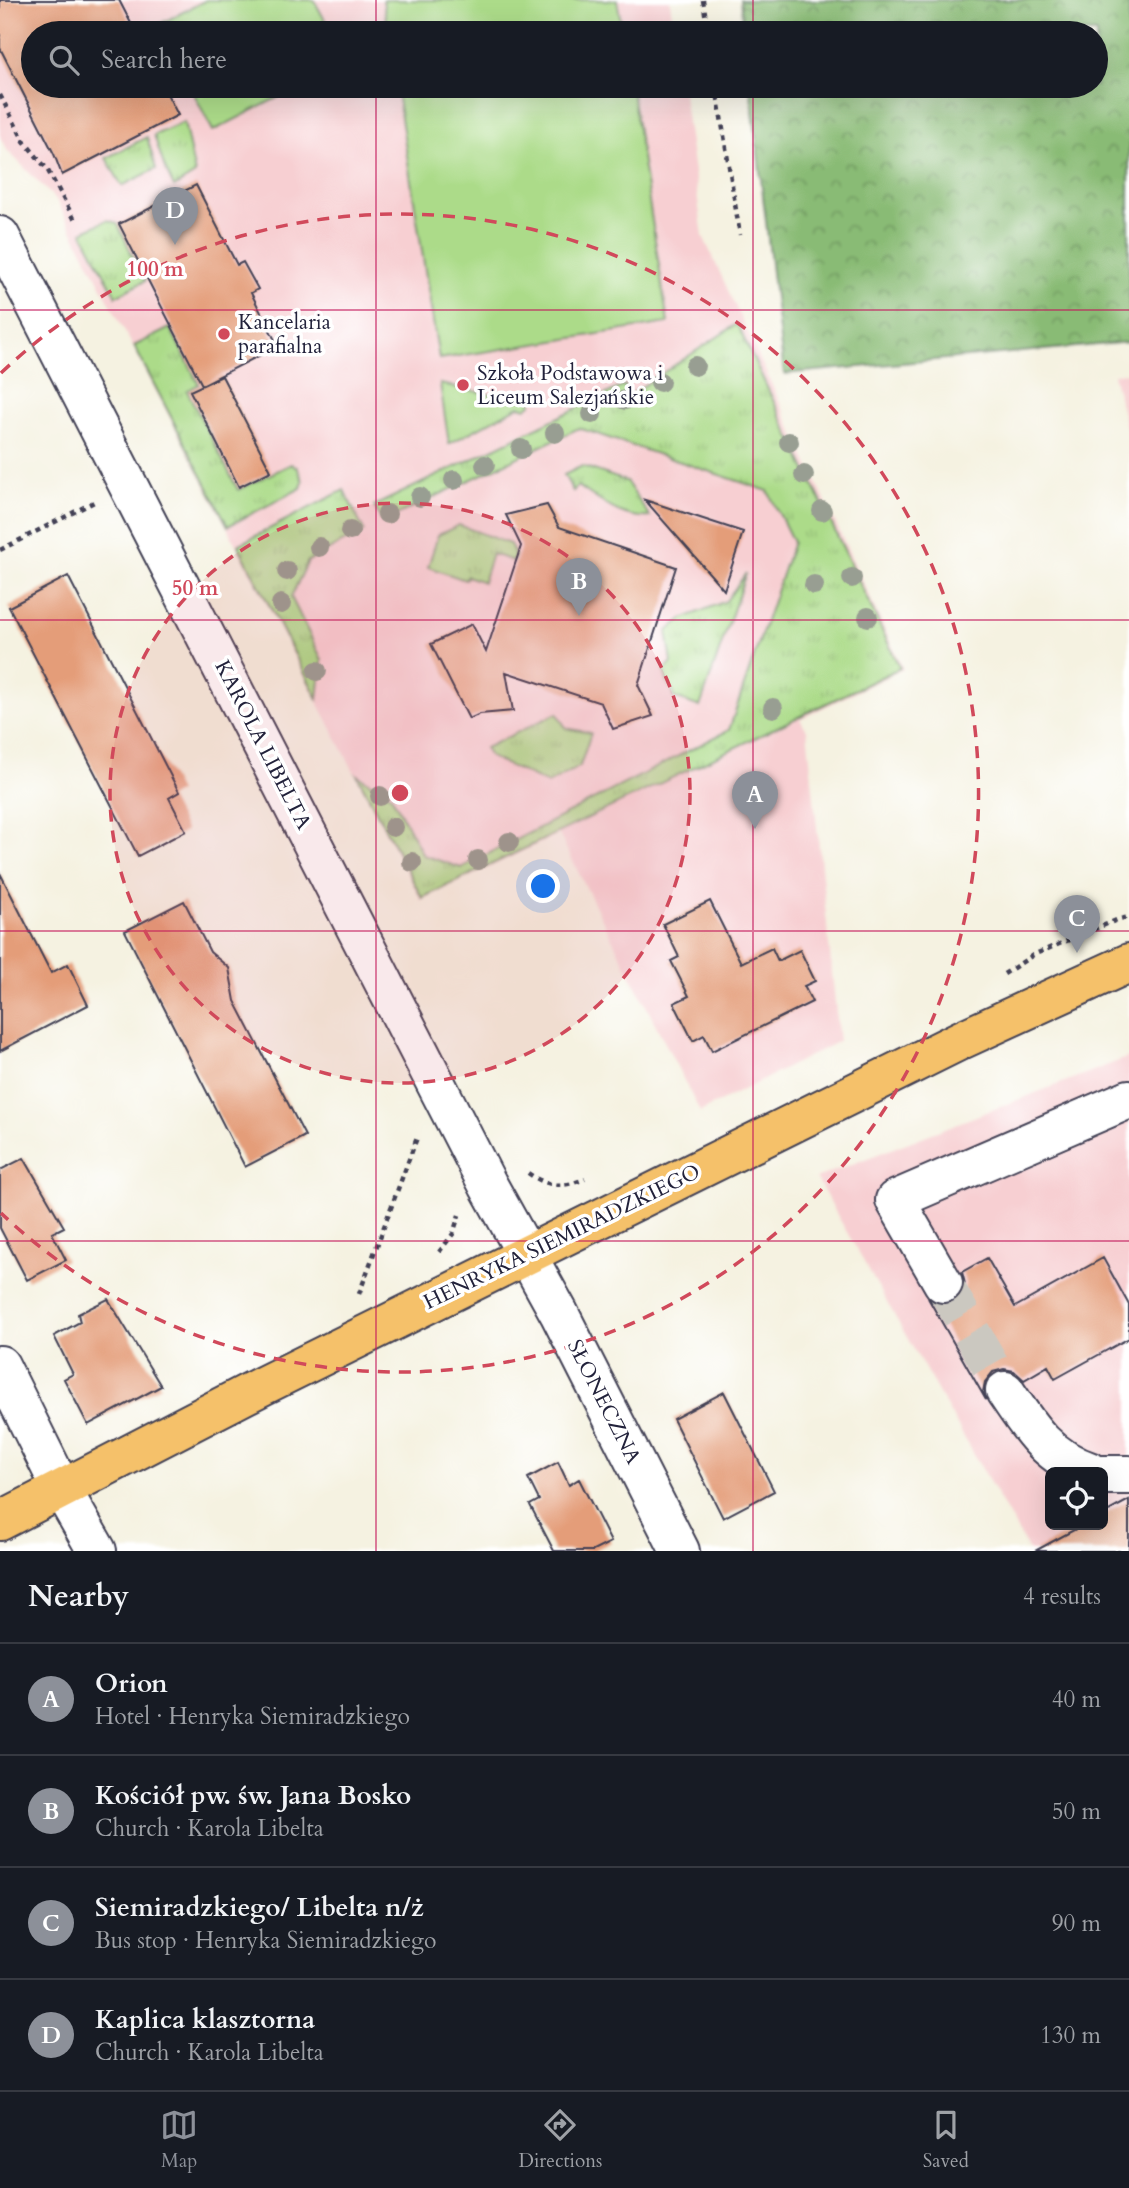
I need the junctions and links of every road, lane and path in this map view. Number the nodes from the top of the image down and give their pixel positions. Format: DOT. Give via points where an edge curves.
graph roads {
  1 [pos="703,0"];
  2 [pos="706,21"];
  3 [pos="0,95"];
  4 [pos="718,98"];
  5 [pos="76,222"];
  6 [pos="740,235"];
  7 [pos="0,236"];
  8 [pos="101,498"];
  9 [pos="0,551"];
  10 [pos="1127,967"];
  11 [pos="1129,1099"];
  12 [pos="422,1124"];
  13 [pos="525,1255"];
  14 [pos="943,1283"];
  15 [pos="358,1295"];
  16 [pos="0,1365"];
  17 [pos="1005,1391"];
  18 [pos="1080,1467"];
  19 [pos="1129,1475"];
  20 [pos="1108,1476"];
  21 [pos="62,1490"];
  22 [pos="0,1521"];
  23 [pos="97,1551"];
  24 [pos="680,1551"];
  1 -- 2 [label="path"];
  3 -- 5 [label="path"];
  4 -- 6 [label="path"];
  7 -- 13 [label="street, KAROLA LIBELTA"];
  8 -- 9 [label="path"];
  10 -- 13 [label="main road, HENRYKA SIEMIRADZKIEGO" via="961,1040"];
  11 -- 14 [label="street" via="895,1200"];
  12 -- 15 [label="path"];
  13 -- 21 [label="main road, HENRYKA SIEMIRADZKIEGO"];
  13 -- 24 [label="street, SŁONECZNA"];
  16 -- 21 [label="street"];
  17 -- 18 [label="street" via="1033,1433"];
  19 -- 20 [label="street"];
  21 -- 22 [label="main road, HENRYKA SIEMIRADZKIEGO"];
  21 -- 23 [label="street"];
}
